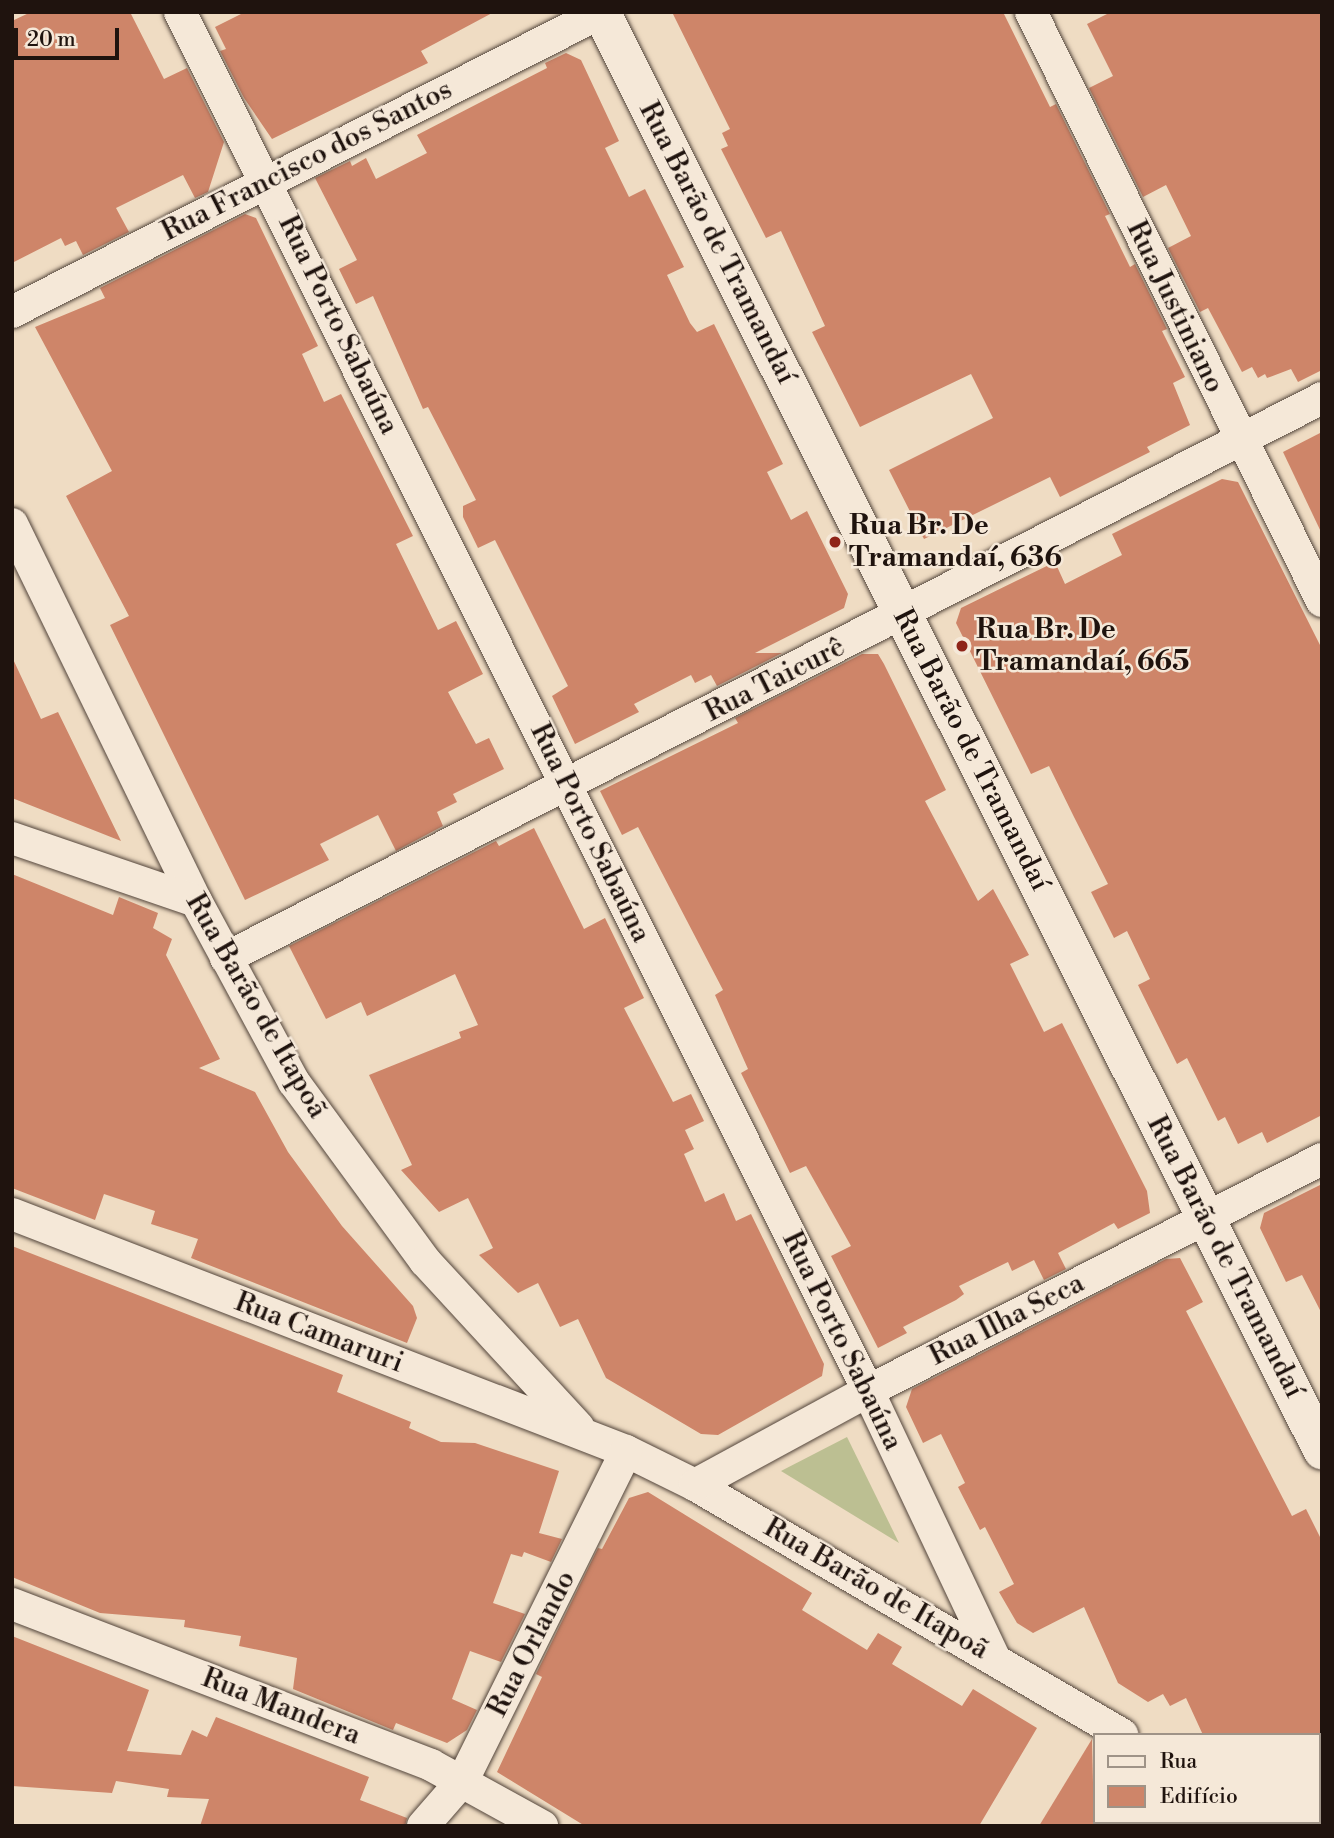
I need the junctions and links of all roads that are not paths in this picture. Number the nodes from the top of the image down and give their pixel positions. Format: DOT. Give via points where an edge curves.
graph roads {
  1 [pos="180,12"];
  2 [pos="601,12"];
  3 [pos="1031,12"];
  4 [pos="267,180"];
  5 [pos="12,312"];
  6 [pos="1322,398"];
  7 [pos="1240,439"];
  8 [pos="12,524"];
  9 [pos="1322,601"];
  10 [pos="903,614"];
  11 [pos="567,786"];
  12 [pos="12,838"];
  13 [pos="195,901"];
  14 [pos="226,958"];
  15 [pos="1322,1159"];
  16 [pos="12,1214"];
  17 [pos="1206,1221"];
  18 [pos="868,1391"];
  19 [pos="583,1433"];
  20 [pos="1322,1450"];
  21 [pos="626,1451"];
  22 [pos="695,1485"];
  23 [pos="12,1604"];
  24 [pos="993,1656"];
  25 [pos="1119,1733"];
  26 [pos="463,1780"];
  27 [pos="423,1826"];
  28 [pos="542,1826"];
  1 -- 4 [label="street, Rua Porto Sabaúna"];
  2 -- 4 [label="street, Rua Francisco dos Santos"];
  2 -- 10 [label="street, Rua Barão de Tramandaí"];
  3 -- 7 [label="street, Rua Justiniano"];
  4 -- 5 [label="street, Rua Francisco dos Santos"];
  4 -- 11 [label="street, Rua Porto Sabaúna"];
  6 -- 7 [label="street, Rua Taicurê"];
  7 -- 9 [label="street, Rua Justiniano"];
  7 -- 10 [label="street, Rua Taicurê"];
  8 -- 13 [label="street, Rua Barão de Itapoã"];
  10 -- 11 [label="street, Rua Taicurê"];
  10 -- 17 [label="street, Rua Barão de Tramandaí"];
  11 -- 14 [label="street, Rua Taicurê"];
  11 -- 18 [label="street, Rua Porto Sabaúna"];
  12 -- 13 [label="street"];
  13 -- 14 [label="street, Rua Barão de Itapoã"];
  14 -- 19 [label="street, Rua Barão de Itapoã" via="294,1082 359,1175 425,1261"];
  15 -- 17 [label="street, Rua Ilha Seca"];
  16 -- 19 [label="street, Rua Camaruri"];
  17 -- 18 [label="street, Rua Ilha Seca"];
  17 -- 20 [label="street, Rua Barão de Tramandaí"];
  18 -- 22 [label="street, Rua Ilha Seca"];
  18 -- 24 [label="street, Rua Porto Sabaúna"];
  19 -- 21 [label="street, Rua Camaruri"];
  21 -- 22 [label="street, Rua Barão de Itapoã"];
  21 -- 26 [label="street, Rua Orlando"];
  22 -- 24 [label="street, Rua Barão de Itapoã"];
  23 -- 26 [label="street, Rua Mandera"];
  24 -- 25 [label="street, Rua Barão de Itapoã"];
  26 -- 27 [label="street, Rua Orlando"];
  26 -- 28 [label="street, Rua Mandera"];
}
